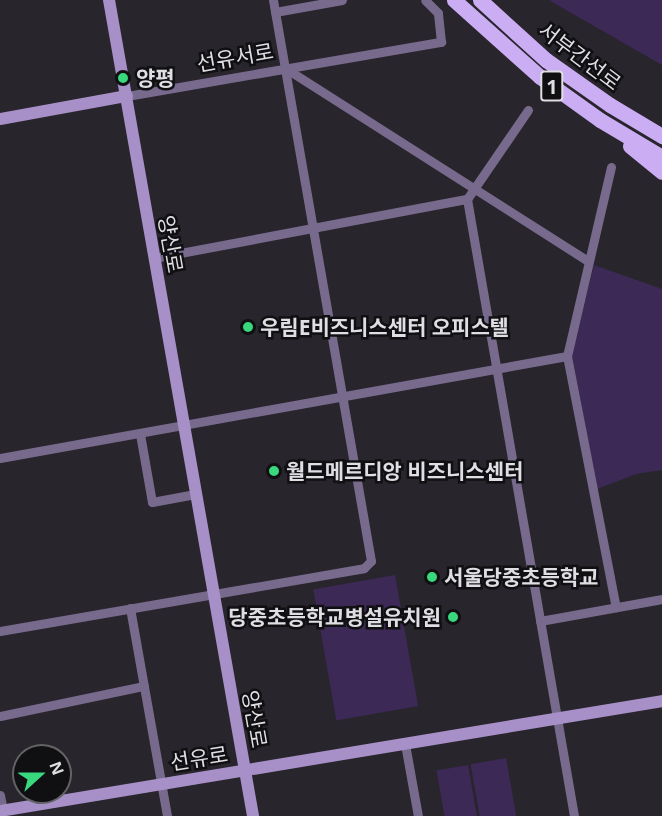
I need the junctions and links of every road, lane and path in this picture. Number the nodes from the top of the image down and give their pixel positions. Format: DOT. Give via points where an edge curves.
graph roads {
  1 [pos="109,0"];
  2 [pos="273,0"];
  3 [pos="342,0"];
  4 [pos="425,0"];
  5 [pos="454,0"];
  6 [pos="480,0"];
  7 [pos="275,12"];
  8 [pos="285,68"];
  9 [pos="127,96"];
  10 [pos="528,110"];
  11 [pos="0,118"];
  12 [pos="600,120"];
  13 [pos="662,136"];
  14 [pos="662,157"];
  15 [pos="611,167"];
  16 [pos="662,172"];
  17 [pos="473,188"];
  18 [pos="466,199"];
  19 [pos="314,229"];
  20 [pos="154,258"];
  21 [pos="588,261"];
  22 [pos="567,356"];
  23 [pos="495,369"];
  24 [pos="344,397"];
  25 [pos="184,426"];
  26 [pos="140,434"];
  27 [pos="0,459"];
  28 [pos="195,494"];
  29 [pos="212,593"];
  30 [pos="662,599"];
  31 [pos="130,608"];
  32 [pos="616,608"];
  33 [pos="540,621"];
  34 [pos="0,631"];
  35 [pos="144,686"];
  36 [pos="662,701"];
  37 [pos="0,716"];
  38 [pos="556,718"];
  39 [pos="405,744"];
  40 [pos="244,770"];
  41 [pos="161,784"];
  42 [pos="0,795"];
  43 [pos="1,810"];
  44 [pos="167,816"];
  45 [pos="253,816"];
  46 [pos="418,816"];
  47 [pos="574,816"];
  1 -- 9 [label="street, 양산로"];
  2 -- 7 [label="street"];
  3 -- 7 [label="street"];
  4 -- 8 [label="street, 선유서로" via="438,13 441,42"];
  5 -- 12 [label="main road, 서부간선로 / 1" via="540,77"];
  6 -- 13 [label="main road, 서부간선로 / 1" via="546,60"];
  7 -- 8 [label="street"];
  8 -- 9 [label="street, 선유서로"];
  8 -- 17 [label="street"];
  8 -- 19 [label="street"];
  9 -- 11 [label="street, 선유서로"];
  9 -- 20 [label="street, 양산로"];
  10 -- 17 [label="street"];
  12 -- 14 [label="main road, 서부간선로 / 1"];
  12 -- 16 [label="main road"];
  15 -- 21 [label="street"];
  17 -- 18 [label="street"];
  17 -- 21 [label="street"];
  18 -- 19 [label="street"];
  18 -- 23 [label="street"];
  19 -- 20 [label="street"];
  19 -- 24 [label="street"];
  20 -- 25 [label="street, 양산로"];
  21 -- 22 [label="street"];
  22 -- 23 [label="street"];
  22 -- 32 [label="street"];
  23 -- 24 [label="street"];
  23 -- 33 [label="street"];
  24 -- 25 [label="street"];
  24 -- 29 [label="street" via="369,564"];
  25 -- 26 [label="street"];
  25 -- 28 [label="street, 양산로"];
  26 -- 27 [label="street"];
  26 -- 28 [label="street" via="152,502"];
  28 -- 29 [label="street, 양산로"];
  29 -- 31 [label="street"];
  29 -- 40 [label="street, 양산로"];
  30 -- 32 [label="street"];
  31 -- 34 [label="street"];
  31 -- 35 [label="street"];
  32 -- 33 [label="street"];
  33 -- 38 [label="street"];
  35 -- 37 [label="street"];
  35 -- 41 [label="street"];
  36 -- 38 [label="street, 선유로"];
  38 -- 39 [label="street, 선유로"];
  38 -- 47 [label="street"];
  39 -- 40 [label="street, 선유로"];
  39 -- 46 [label="street"];
  40 -- 41 [label="street, 선유로"];
  40 -- 45 [label="street, 양산로"];
  41 -- 43 [label="street, 선유로"];
  41 -- 44 [label="street"];
  42 -- 43 [label="street"];
}
